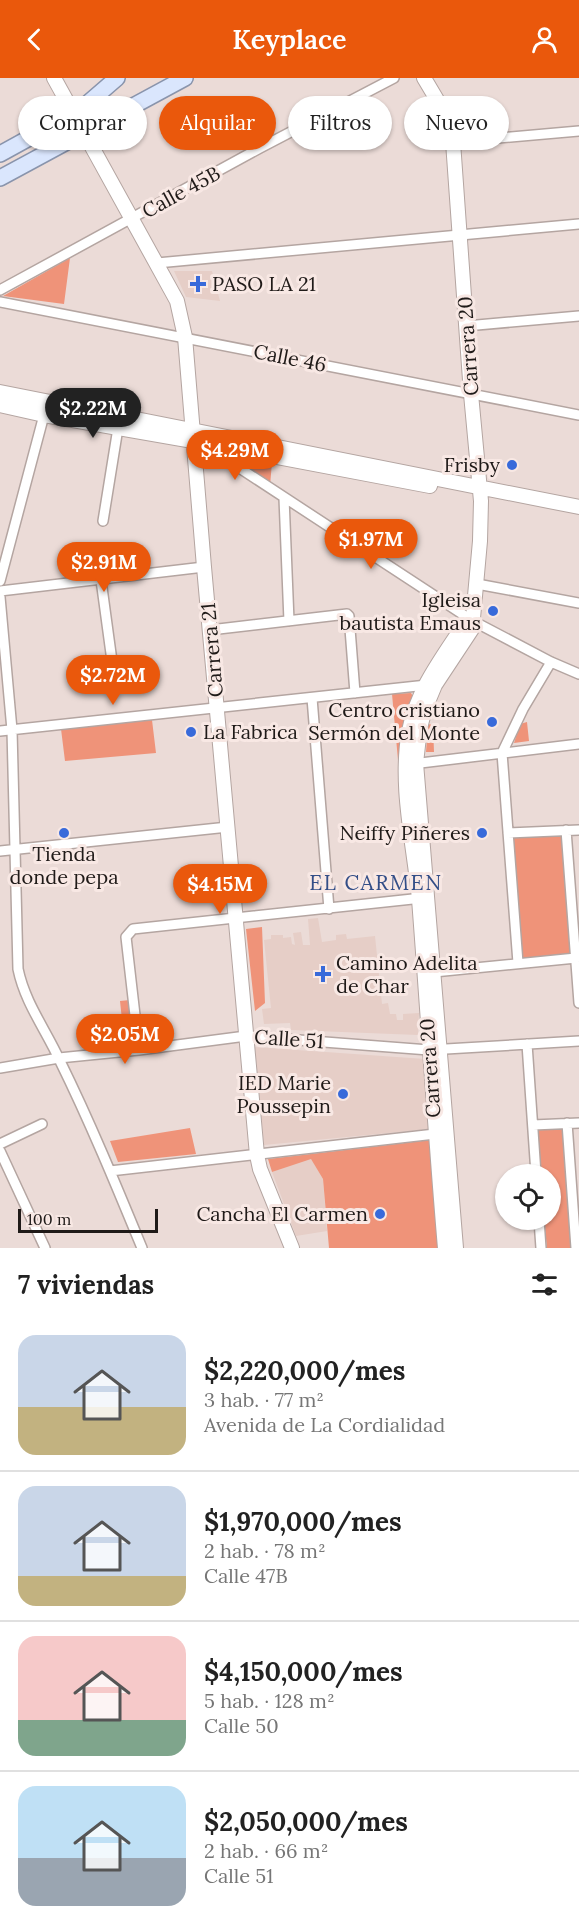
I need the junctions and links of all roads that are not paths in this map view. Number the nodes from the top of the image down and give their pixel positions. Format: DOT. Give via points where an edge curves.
graph roads {
  1 [pos="54,78"];
  2 [pos="117,78"];
  3 [pos="185,78"];
  4 [pos="393,78"];
  5 [pos="424,78"];
  6 [pos="64,96"];
  7 [pos="95,96"];
  8 [pos="435,96"];
  9 [pos="147,99"];
  10 [pos="579,131"];
  11 [pos="509,137"];
  12 [pos="18,144"];
  13 [pos="52,150"];
  14 [pos="93,150"];
  15 [pos="454,150"];
  16 [pos="0,154"];
  17 [pos="0,178"];
  18 [pos="132,219"];
  19 [pos="579,224"];
  20 [pos="460,235"];
  21 [pos="157,263"];
  22 [pos="0,290"];
  23 [pos="0,302"];
  24 [pos="579,316"];
  25 [pos="466,326"];
  26 [pos="185,337"];
  27 [pos="0,392"];
  28 [pos="471,394"];
  29 [pos="0,405"];
  30 [pos="44,415"];
  31 [pos="579,415"];
  32 [pos="118,428"];
  33 [pos="196,438"];
  34 [pos="480,491"];
  35 [pos="284,498"];
  36 [pos="579,507"];
  37 [pos="579,516"];
  38 [pos="103,521"];
  39 [pos="204,567"];
  40 [pos="100,580"];
  41 [pos="0,581"];
  42 [pos="477,584"];
  43 [pos="0,591"];
  44 [pos="0,597"];
  45 [pos="579,603"];
  46 [pos="289,621"];
  47 [pos="472,621"];
  48 [pos="210,630"];
  49 [pos="112,661"];
  50 [pos="551,662"];
  51 [pos="579,674"];
  52 [pos="429,685"];
  53 [pos="355,693"];
  54 [pos="312,698"];
  55 [pos="217,708"];
  56 [pos="12,730"];
  57 [pos="0,731"];
  58 [pos="579,744"];
  59 [pos="502,753"];
  60 [pos="410,764"];
  61 [pos="228,827"];
  62 [pos="566,830"];
  63 [pos="579,830"];
  64 [pos="508,833"];
  65 [pos="0,851"];
  66 [pos="15,851"];
  67 [pos="423,898"];
  68 [pos="329,909"];
  69 [pos="236,918"];
  70 [pos="576,958"];
  71 [pos="518,963"];
  72 [pos="434,972"];
  73 [pos="579,1004"];
  74 [pos="246,1036"];
  75 [pos="579,1041"];
  76 [pos="527,1044"];
  77 [pos="139,1050"];
  78 [pos="434,1050"];
  79 [pos="59,1058"];
  80 [pos="0,1068"];
  81 [pos="567,1123"];
  82 [pos="579,1123"];
  83 [pos="42,1124"];
  84 [pos="533,1125"];
  85 [pos="435,1134"];
  86 [pos="0,1144"];
  87 [pos="0,1151"];
  88 [pos="257,1155"];
  89 [pos="535,1164"];
  90 [pos="110,1171"];
  91 [pos="540,1230"];
  92 [pos="45,1248"];
  93 [pos="142,1248"];
  94 [pos="292,1248"];
  95 [pos="446,1248"];
  96 [pos="456,1248"];
  97 [pos="541,1248"];
  98 [pos="576,1248"];
  1 -- 6 [label="main road, Carrera 21"];
  2 -- 7 [label="main road"];
  3 -- 9 [label="main road"];
  4 -- 18 [label="street, Calle 45B"];
  5 -- 8 [label="main road, Carrera 20"];
  10 -- 11 [label="street"];
  12 -- 16 [label="main road"];
  13 -- 17 [label="main road"];
  14 -- 18 [label="main road, Carrera 21"];
  15 -- 20 [label="main road, Carrera 20"];
  18 -- 21 [label="main road, Carrera 21"];
  18 -- 22 [label="street, Calle 45B"];
  19 -- 20 [label="street"];
  20 -- 21 [label="street"];
  20 -- 25 [label="main road, Carrera 20"];
  21 -- 26 [label="main road, Carrera 21" via="177,301"];
  23 -- 26 [label="street, Calle 46"];
  24 -- 25 [label="street"];
  25 -- 28 [label="main road, Carrera 20"];
  26 -- 28 [label="street, Calle 46"];
  26 -- 33 [label="main road, Carrera 21"];
  27 -- 33 [label="main road"];
  28 -- 31 [label="street, Calle 46"];
  28 -- 34 [label="main road, Carrera 20"];
  29 -- 30 [label="main road"];
  30 -- 32 [label="main road"];
  30 -- 41 [label="street"];
  32 -- 33 [label="main road"];
  32 -- 38 [label="street"];
  33 -- 34 [label="main road"];
  33 -- 35 [label="street"];
  33 -- 39 [label="main road, Carrera 21"];
  34 -- 36 [label="main road"];
  34 -- 37 [label="main road"];
  34 -- 42 [label="main road, Carrera 20"];
  35 -- 46 [label="street"];
  35 -- 47 [label="street"];
  39 -- 40 [label="street"];
  39 -- 48 [label="main road, Carrera 21"];
  40 -- 43 [label="street"];
  40 -- 49 [label="street"];
  42 -- 45 [label="street"];
  42 -- 47 [label="main road, Carrera 20"];
  44 -- 56 [label="street"];
  46 -- 48 [label="street"];
  46 -- 53 [label="street" via="349,616"];
  47 -- 50 [label="street"];
  47 -- 52 [label="main road, Carrera 20" via="472,629"];
  48 -- 55 [label="main road, Carrera 21"];
  50 -- 51 [label="street"];
  50 -- 59 [label="street"];
  52 -- 53 [label="street"];
  52 -- 60 [label="main road, Carrera 20" via="409,730"];
  53 -- 54 [label="street"];
  54 -- 55 [label="street"];
  54 -- 68 [label="street"];
  55 -- 56 [label="street"];
  55 -- 61 [label="main road, Carrera 21"];
  56 -- 57 [label="street"];
  56 -- 66 [label="street"];
  58 -- 59 [label="street"];
  59 -- 60 [label="street"];
  59 -- 64 [label="street"];
  60 -- 67 [label="main road, Carrera 20"];
  61 -- 66 [label="street"];
  61 -- 69 [label="main road, Carrera 21"];
  62 -- 63 [label="street"];
  62 -- 64 [label="street"];
  62 -- 70 [label="street"];
  64 -- 71 [label="street"];
  65 -- 66 [label="street"];
  66 -- 79 [label="street" via="18,969 22,986"];
  67 -- 68 [label="street"];
  67 -- 72 [label="main road, Carrera 20"];
  67 -- 78 [label="main road, Carrera 20"];
  68 -- 69 [label="street"];
  69 -- 74 [label="main road, Carrera 21"];
  69 -- 77 [label="street" via="133,929 126,937"];
  70 -- 71 [label="street"];
  70 -- 73 [label="street"];
  71 -- 72 [label="street"];
  72 -- 78 [label="main road, Carrera 20"];
  74 -- 77 [label="street, Calle 51"];
  74 -- 78 [label="street, Calle 51"];
  74 -- 88 [label="main road, Carrera 21"];
  75 -- 76 [label="street, Calle 51"];
  76 -- 78 [label="street, Calle 51"];
  76 -- 84 [label="street"];
  77 -- 79 [label="street, Calle 51"];
  78 -- 85 [label="main road, Carrera 20"];
  78 -- 96 [label="main road, Carrera 20"];
  79 -- 80 [label="street, Calle 51"];
  79 -- 90 [label="street"];
  81 -- 82 [label="street"];
  81 -- 84 [label="street"];
  81 -- 98 [label="street"];
  83 -- 86 [label="street"];
  84 -- 89 [label="street"];
  85 -- 88 [label="street"];
  85 -- 95 [label="main road, Carrera 20"];
  87 -- 92 [label="street"];
  88 -- 90 [label="street"];
  88 -- 94 [label="main road, Carrera 21"];
  90 -- 93 [label="street"];
  91 -- 97 [label="street"];
}
